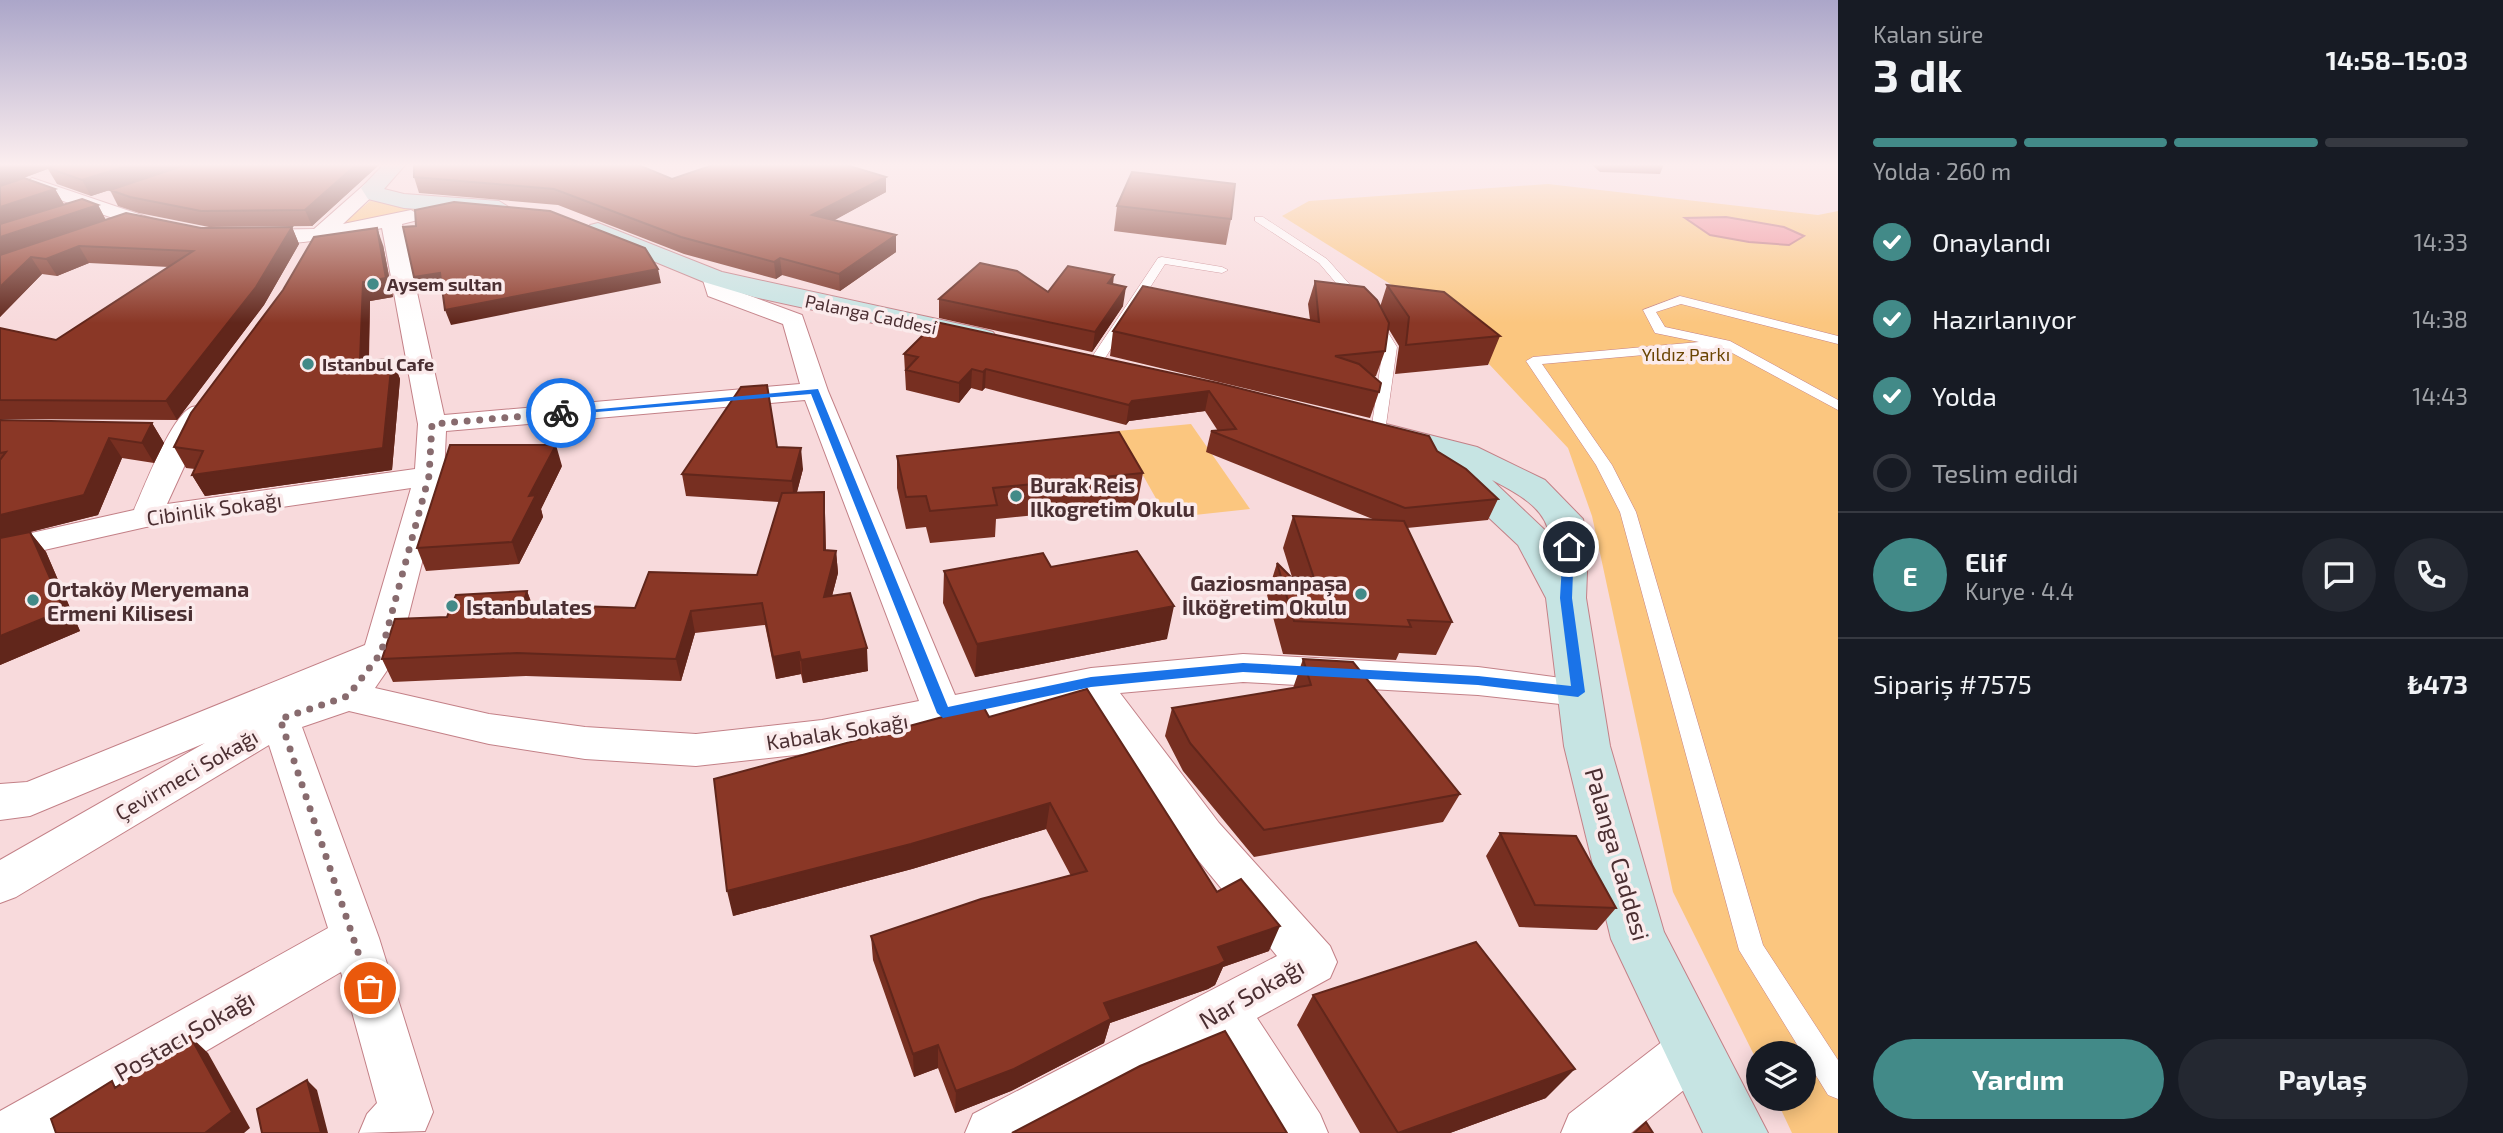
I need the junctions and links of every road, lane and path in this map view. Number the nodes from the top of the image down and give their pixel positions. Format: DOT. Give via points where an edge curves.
graph roads {
  1 [pos="123,217"];
  2 [pos="339,217"];
  3 [pos="408,217"];
  4 [pos="1259,219"];
  5 [pos="391,220"];
  6 [pos="571,220"];
  7 [pos="133,221"];
  8 [pos="109,229"];
  9 [pos="182,232"];
  10 [pos="318,235"];
  11 [pos="236,236"];
  12 [pos="305,260"];
  13 [pos="1222,270"];
  14 [pos="713,277"];
  15 [pos="1838,340"];
  16 [pos="1004,342"];
  17 [pos="1725,344"];
  18 [pos="1082,360"];
  19 [pos="1122,369"];
  20 [pos="217,391"];
  21 [pos="815,391"];
  22 [pos="1838,406"];
  23 [pos="432,424"];
  24 [pos="1365,428"];
  25 [pos="158,430"];
  26 [pos="186,430"];
  27 [pos="429,476"];
  28 [pos="146,517"];
  29 [pos="0,550"];
  30 [pos="381,653"];
  31 [pos="1091,682"];
  32 [pos="1578,692"];
  33 [pos="348,696"];
  34 [pos="943,713"];
  35 [pos="280,719"];
  36 [pos="0,802"];
  37 [pos="0,883"];
  38 [pos="355,938"];
  39 [pos="1223,1011"];
  40 [pos="1694,1049"];
  41 [pos="1838,1085"];
  42 [pos="0,1114"];
  43 [pos="14,1133"];
  44 [pos="386,1133"];
  45 [pos="992,1133"];
  46 [pos="1301,1133"];
  47 [pos="1588,1133"];
  48 [pos="1736,1133"];
  1 -- 7 [label="street"];
  2 -- 10 [label="street"];
  3 -- 5 [label="street"];
  4 -- 24 [label="lane" via="1322,261 1376,321 1390,347"];
  5 -- 10 [label="street"];
  5 -- 23 [label="street"];
  6 -- 14 [label="main road, Palanga Caddesi"];
  7 -- 8 [label="street"];
  7 -- 9 [label="street"];
  10 -- 11 [label="street"];
  10 -- 12 [label="street"];
  13 -- 18 [label="lane" via="1162,261"];
  14 -- 16 [label="main road, Palanga Caddesi"];
  14 -- 21 [label="street" via="716,290 794,320"];
  15 -- 17 [label="lane" via="1681,300 1648,310 1660,330"];
  17 -- 22 [label="lane"];
  17 -- 41 [label="lane" via="1533,361 1604,465 1628,512 1752,950"];
  18 -- 19 [label="main road"];
  20 -- 26 [label="street"];
  21 -- 23 [label="street"];
  21 -- 34 [label="street"];
  23 -- 27 [label="street"];
  24 -- 32 [label="main road, Palanga Caddesi" via="1437,458 1478,486 1533,539 1566,598"];
  25 -- 26 [label="street"];
  26 -- 28 [label="street"];
  27 -- 28 [label="street, Cibinlik Sokağı"];
  27 -- 30 [label="street"];
  28 -- 29 [label="street, Cibinlik Sokağı"];
  30 -- 33 [label="street"];
  30 -- 36 [label="street" via="30,799"];
  31 -- 32 [label="street, Kabalak Sokağı" via="1243,668 1478,681"];
  31 -- 34 [label="street, Kabalak Sokağı"];
  31 -- 39 [label="street, Nar Sokağı" via="1204,836 1313,962"];
  32 -- 40 [label="main road, Palanga Caddesi" via="1587,746 1638,939"];
  33 -- 34 [label="street, Kabalak Sokağı" via="489,729 585,743 696,750 822,736"];
  33 -- 35 [label="street, Çevirmeci Sokağı"];
  35 -- 37 [label="street, Çevirmeci Sokağı"];
  35 -- 38 [label="street"];
  38 -- 43 [label="street, Postacı Sokağı"];
  38 -- 44 [label="street" via="406,1112"];
  39 -- 45 [label="street, Nar Sokağı"];
  39 -- 46 [label="street"];
  40 -- 47 [label="street"];
  40 -- 48 [label="main road, Palanga Caddesi"];
  42 -- 43 [label="street, Postacı Sokağı"];
}
